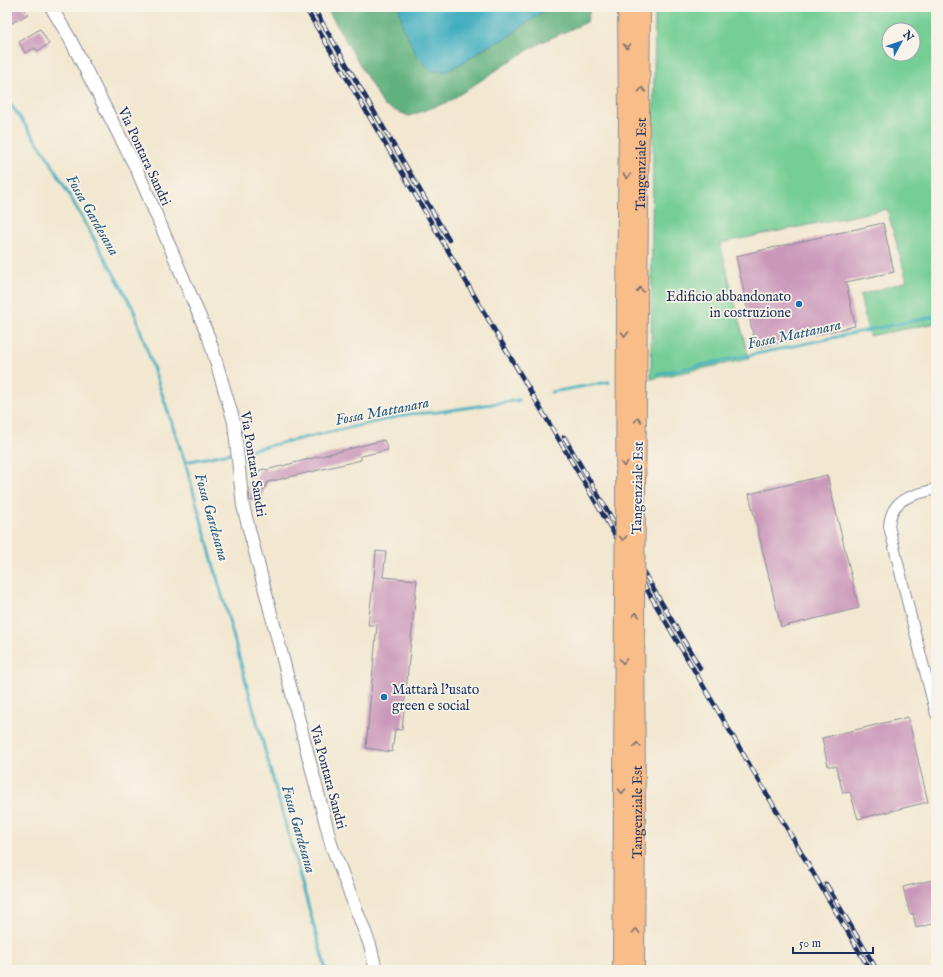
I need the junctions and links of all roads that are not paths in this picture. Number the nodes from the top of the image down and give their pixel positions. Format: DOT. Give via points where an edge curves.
graph roads {
  1 [pos="51,7"];
  2 [pos="626,7"];
  3 [pos="642,7"];
  4 [pos="936,489"];
  5 [pos="631,500"];
  6 [pos="629,593"];
  7 [pos="936,714"];
  8 [pos="376,970"];
  9 [pos="622,970"];
  10 [pos="636,970"];
  1 -- 8 [label="street, Via Pontara Sandri" via="70,38 137,170 209,338 234,422 243,506 332,847 370,945"];
  2 -- 5 [label="highway, Tangenziale Est, one-way" via="625,308"];
  5 -- 3 [label="highway, Tangenziale Est, one-way"];
  4 -- 7 [label="street" via="907,498 897,504 888,526"];
  5 -- 6 [label="highway, Tangenziale Est, bridge"];
  6 -- 9 [label="highway, Tangenziale Est, one-way"];
  10 -- 6 [label="highway, Tangenziale Est, one-way" via="637,826"];
}
